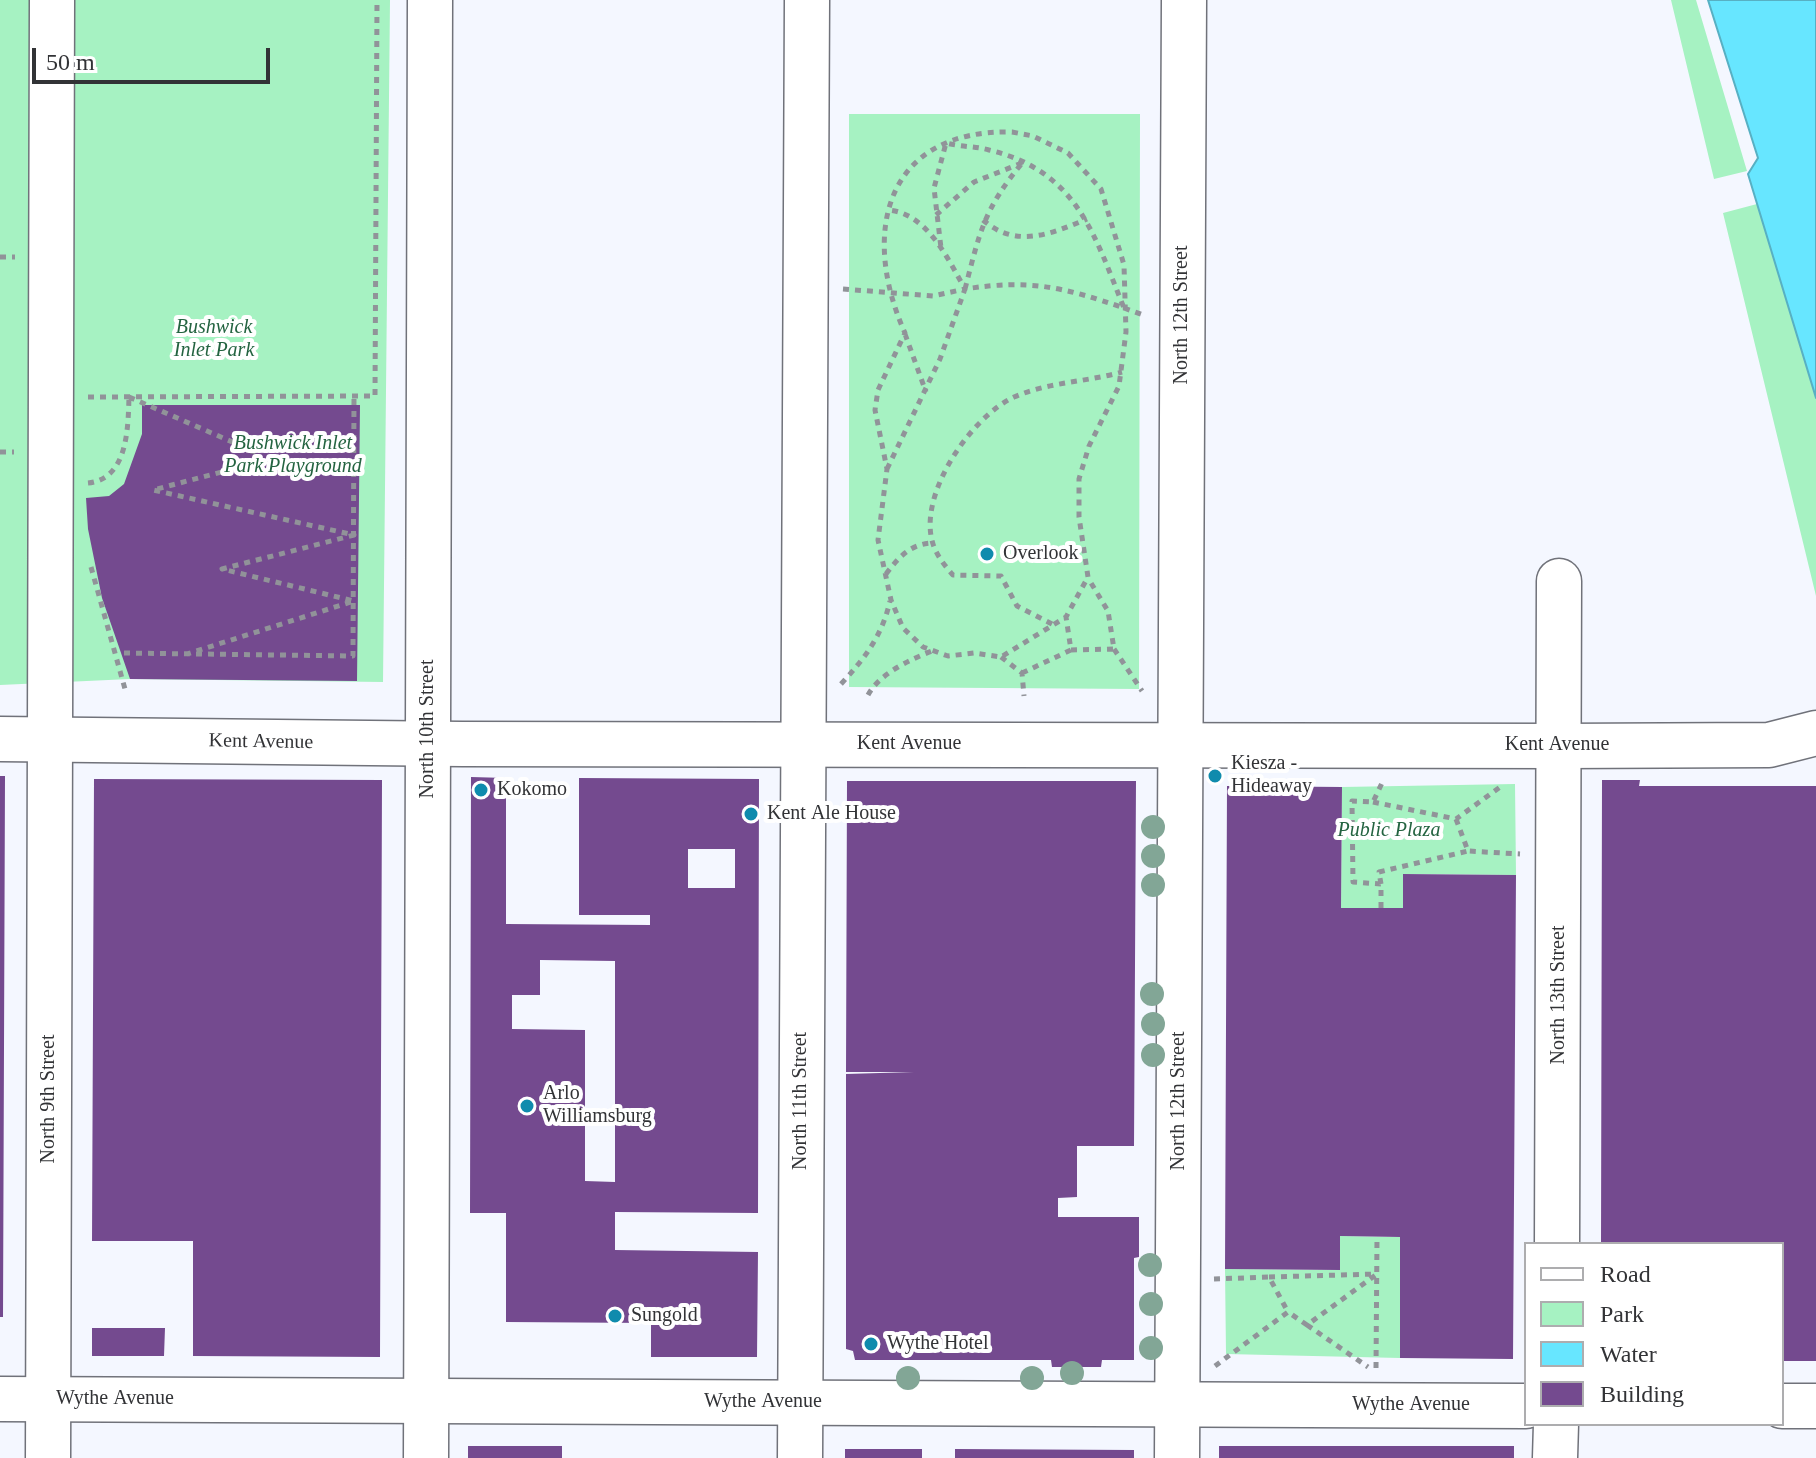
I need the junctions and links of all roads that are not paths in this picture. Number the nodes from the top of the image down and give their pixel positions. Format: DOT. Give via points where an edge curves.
graph roads {
  1 [pos="52,0"];
  2 [pos="430,0"];
  3 [pos="807,0"];
  4 [pos="1184,0"];
  5 [pos="1559,581"];
  6 [pos="1816,733"];
  7 [pos="0,739"];
  8 [pos="51,739"];
  9 [pos="1180,743"];
  10 [pos="427,744"];
  11 [pos="804,744"];
  12 [pos="1560,746"];
  13 [pos="1557,1242"];
  14 [pos="0,1399"];
  15 [pos="49,1399"];
  16 [pos="426,1401"];
  17 [pos="800,1402"];
  18 [pos="1178,1404"];
  19 [pos="1524,1406"];
  20 [pos="1784,1406"];
  21 [pos="1816,1406"];
  22 [pos="1556,1426"];
  23 [pos="48,1458"];
  24 [pos="426,1458"];
  25 [pos="800,1458"];
  26 [pos="1177,1458"];
  27 [pos="1555,1458"];
  1 -- 8 [label="street, North 9th Street"];
  2 -- 10 [label="street, North 10th Street"];
  3 -- 11 [label="street, North 11th Street"];
  4 -- 9 [label="street, North 12th Street"];
  5 -- 12 [label="street, North 13th Street"];
  6 -- 12 [label="street, Kent Avenue" via="1769,745"];
  7 -- 8 [label="street, Kent Avenue"];
  8 -- 10 [label="street, Kent Avenue"];
  8 -- 15 [label="street, North 9th Street"];
  9 -- 11 [label="street, Kent Avenue"];
  9 -- 12 [label="street, Kent Avenue"];
  9 -- 18 [label="street, North 12th Street"];
  10 -- 11 [label="street, Kent Avenue"];
  10 -- 16 [label="street, North 10th Street"];
  11 -- 17 [label="street, North 11th Street"];
  12 -- 13 [label="street, North 13th Street"];
  14 -- 15 [label="street, Wythe Avenue"];
  15 -- 16 [label="street, Wythe Avenue"];
  15 -- 23 [label="street, North 9th Street"];
  16 -- 17 [label="street, Wythe Avenue"];
  16 -- 24 [label="street, North 10th Street"];
  17 -- 18 [label="street, Wythe Avenue"];
  17 -- 25 [label="street, North 11th Street"];
  18 -- 19 [label="street, Wythe Avenue"];
  18 -- 26 [label="street, North 12th Street"];
  20 -- 21 [label="street"];
  22 -- 27 [label="street"];
}
